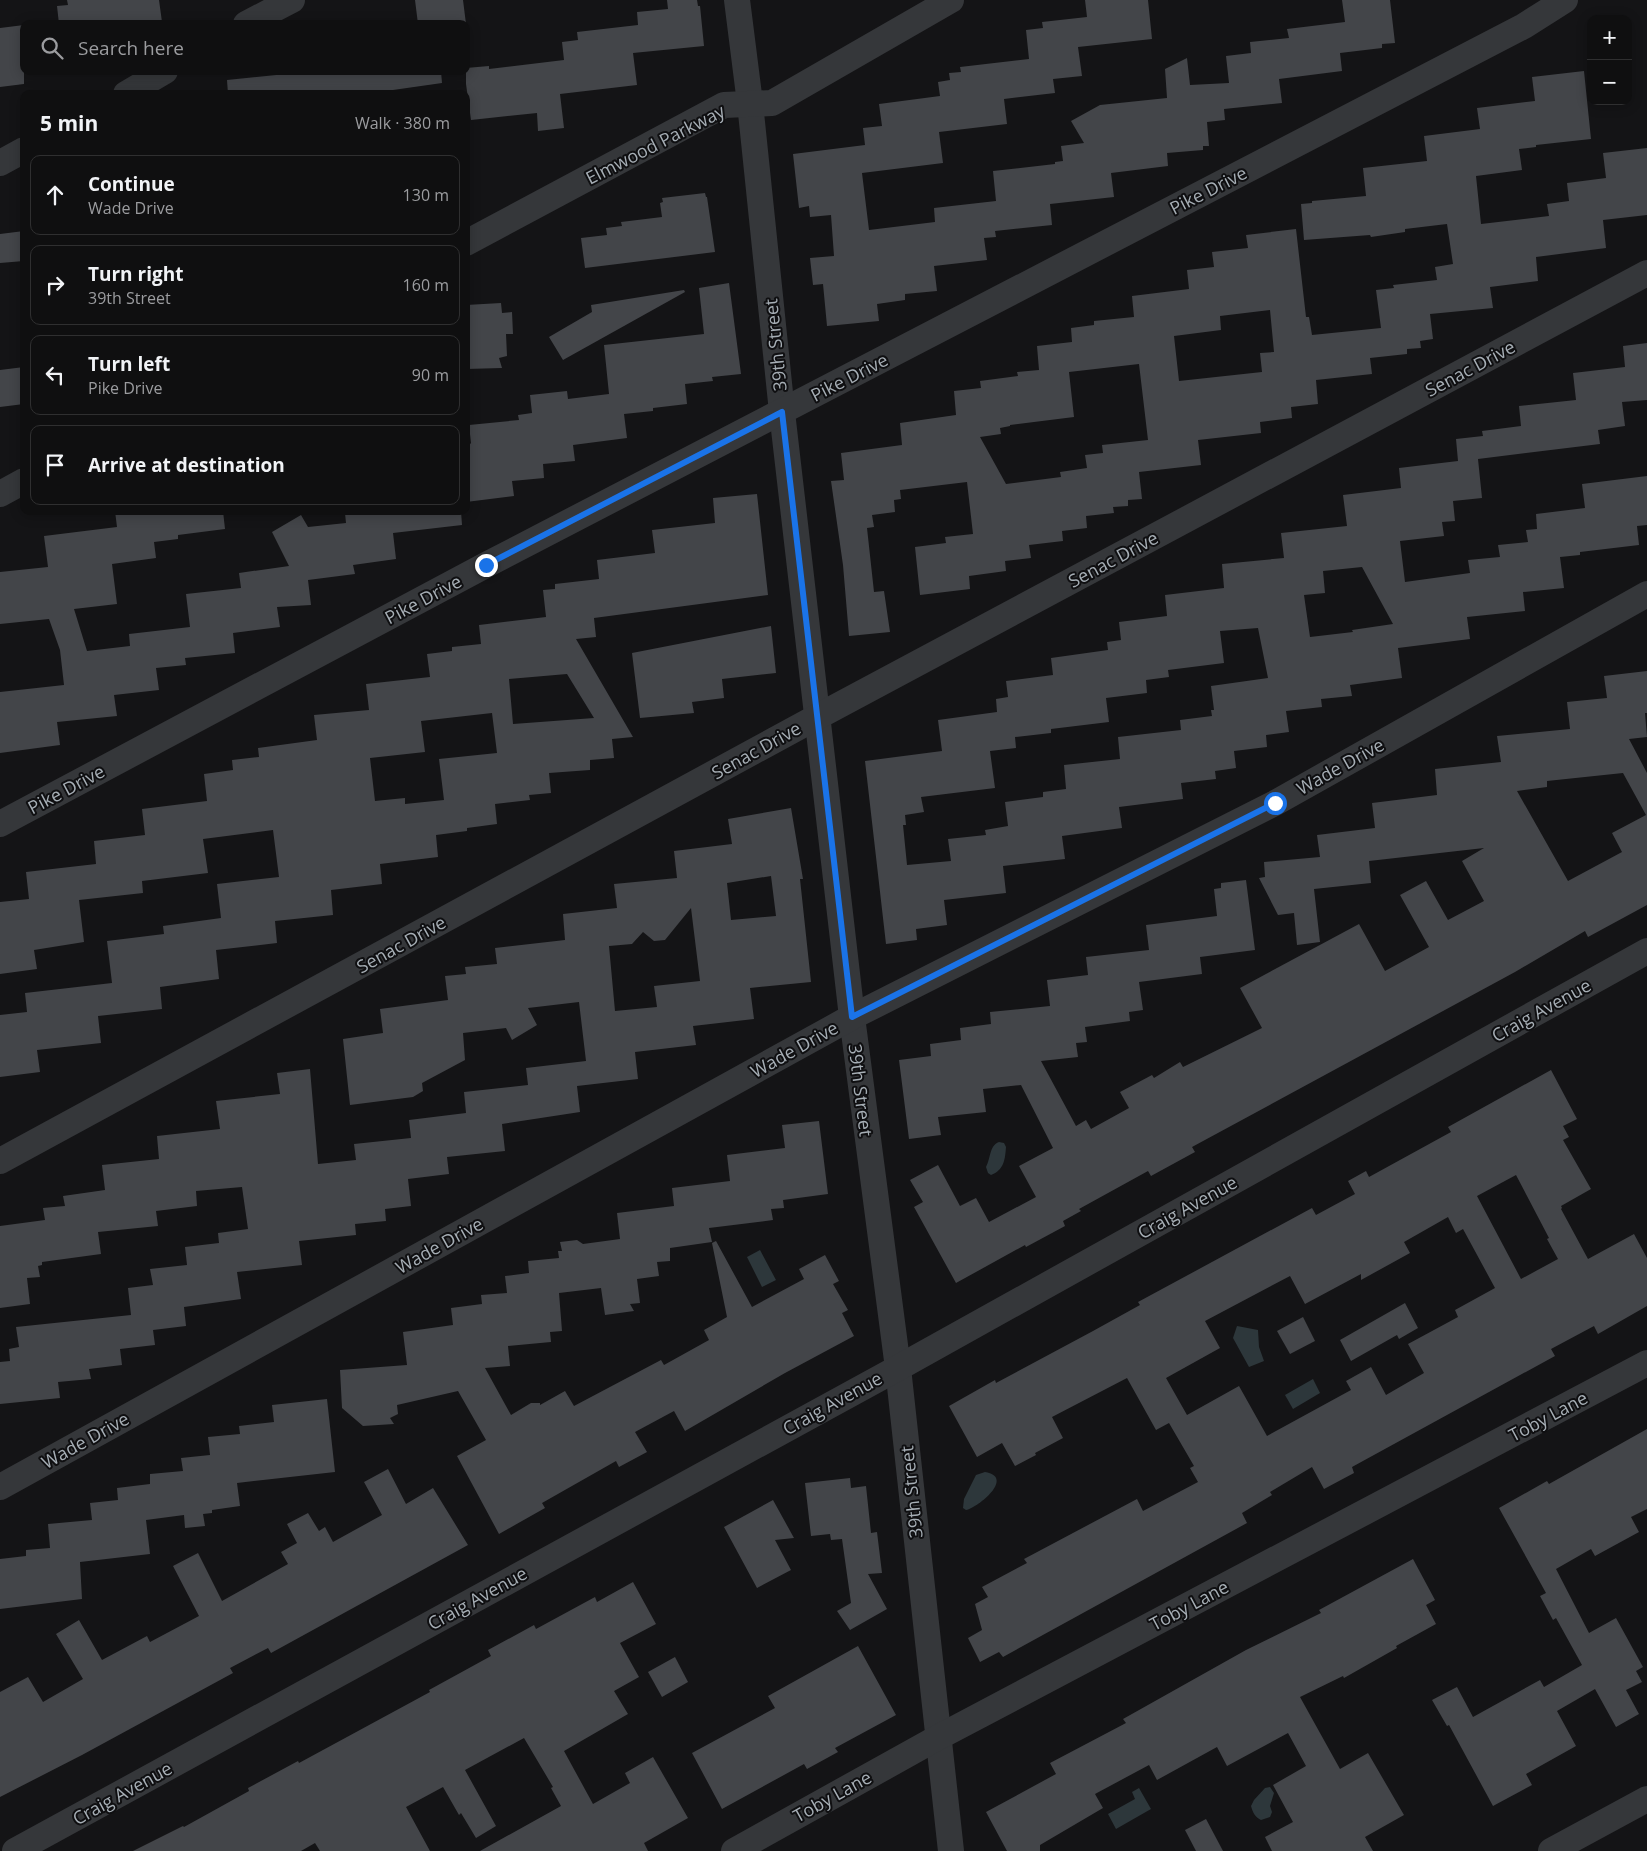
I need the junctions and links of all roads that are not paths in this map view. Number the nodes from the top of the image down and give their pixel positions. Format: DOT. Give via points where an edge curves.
graph roads {
  1 [pos="292,0"];
  2 [pos="737,0"];
  3 [pos="951,0"];
  4 [pos="1565,0"];
  5 [pos="254,20"];
  6 [pos="158,75"];
  7 [pos="133,90"];
  8 [pos="750,103"];
  9 [pos="20,152"];
  10 [pos="0,163"];
  11 [pos="470,241"];
  12 [pos="1647,273"];
  13 [pos="782,412"];
  14 [pos="20,483"];
  15 [pos="0,494"];
  16 [pos="1647,594"];
  17 [pos="817,717"];
  18 [pos="0,824"];
  19 [pos="1647,951"];
  20 [pos="852,1017"];
  21 [pos="0,1161"];
  22 [pos="1647,1363"];
  23 [pos="898,1368"];
  24 [pos="0,1487"];
  25 [pos="937,1738"];
  26 [pos="1647,1799"];
  27 [pos="15,1851"];
  28 [pos="734,1851"];
  29 [pos="950,1851"];
  30 [pos="1551,1851"];
  1 -- 5 [label="street"];
  2 -- 8 [label="street, 39th Street"];
  3 -- 8 [label="street, Elmwood Parkway" via="772,103"];
  4 -- 13 [label="street, Pike Drive" via="1524,26"];
  6 -- 7 [label="street"];
  8 -- 11 [label="street, Elmwood Parkway" via="724,105"];
  8 -- 13 [label="street, 39th Street"];
  9 -- 10 [label="street"];
  12 -- 17 [label="street, Senac Drive"];
  13 -- 17 [label="street, 39th Street"];
  13 -- 18 [label="street, Pike Drive" via="486,565"];
  14 -- 15 [label="street"];
  16 -- 20 [label="street, Wade Drive" via="1275,803"];
  17 -- 20 [label="street, 39th Street"];
  17 -- 21 [label="street, Senac Drive"];
  19 -- 23 [label="street, Craig Avenue"];
  20 -- 23 [label="street, 39th Street"];
  20 -- 24 [label="street, Wade Drive"];
  22 -- 25 [label="street, Toby Lane"];
  23 -- 25 [label="street, 39th Street"];
  23 -- 27 [label="street, Craig Avenue"];
  25 -- 28 [label="street, Toby Lane"];
  25 -- 29 [label="street, 39th Street"];
  26 -- 30 [label="street"];
}
